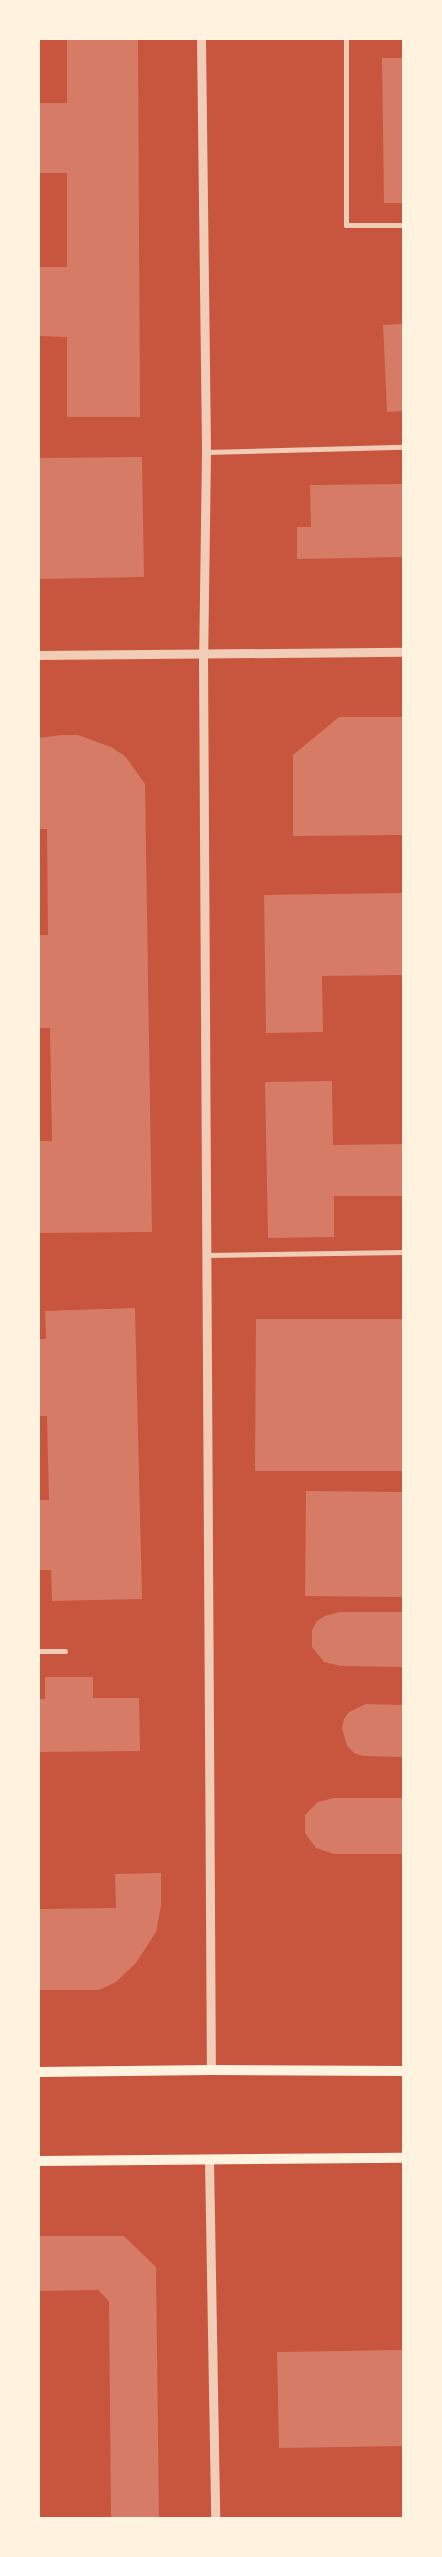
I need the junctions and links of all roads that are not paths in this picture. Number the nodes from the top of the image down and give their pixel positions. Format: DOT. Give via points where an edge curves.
graph roads {
  1 [pos="201,39"];
  2 [pos="346,39"];
  3 [pos="403,225"];
  4 [pos="403,447"];
  5 [pos="206,452"];
  6 [pos="403,652"];
  7 [pos="203,654"];
  8 [pos="39,655"];
  9 [pos="403,1252"];
  10 [pos="208,1255"];
  11 [pos="39,1650"];
  12 [pos="65,1651"];
  13 [pos="211,2070"];
  14 [pos="403,2071"];
  15 [pos="39,2072"];
  16 [pos="403,2158"];
  17 [pos="209,2160"];
  18 [pos="39,2161"];
  19 [pos="215,2518"];
  1 -- 5 [label="street"];
  2 -- 3 [label="street" via="346,225"];
  4 -- 5 [label="street"];
  5 -- 7 [label="street"];
  6 -- 7 [label="street"];
  7 -- 8 [label="street"];
  7 -- 10 [label="street"];
  9 -- 10 [label="street"];
  10 -- 13 [label="street"];
  11 -- 12 [label="street"];
  13 -- 14 [label="main road"];
  13 -- 15 [label="main road"];
  16 -- 17 [label="main road"];
  17 -- 18 [label="main road"];
  17 -- 19 [label="street"];
}
